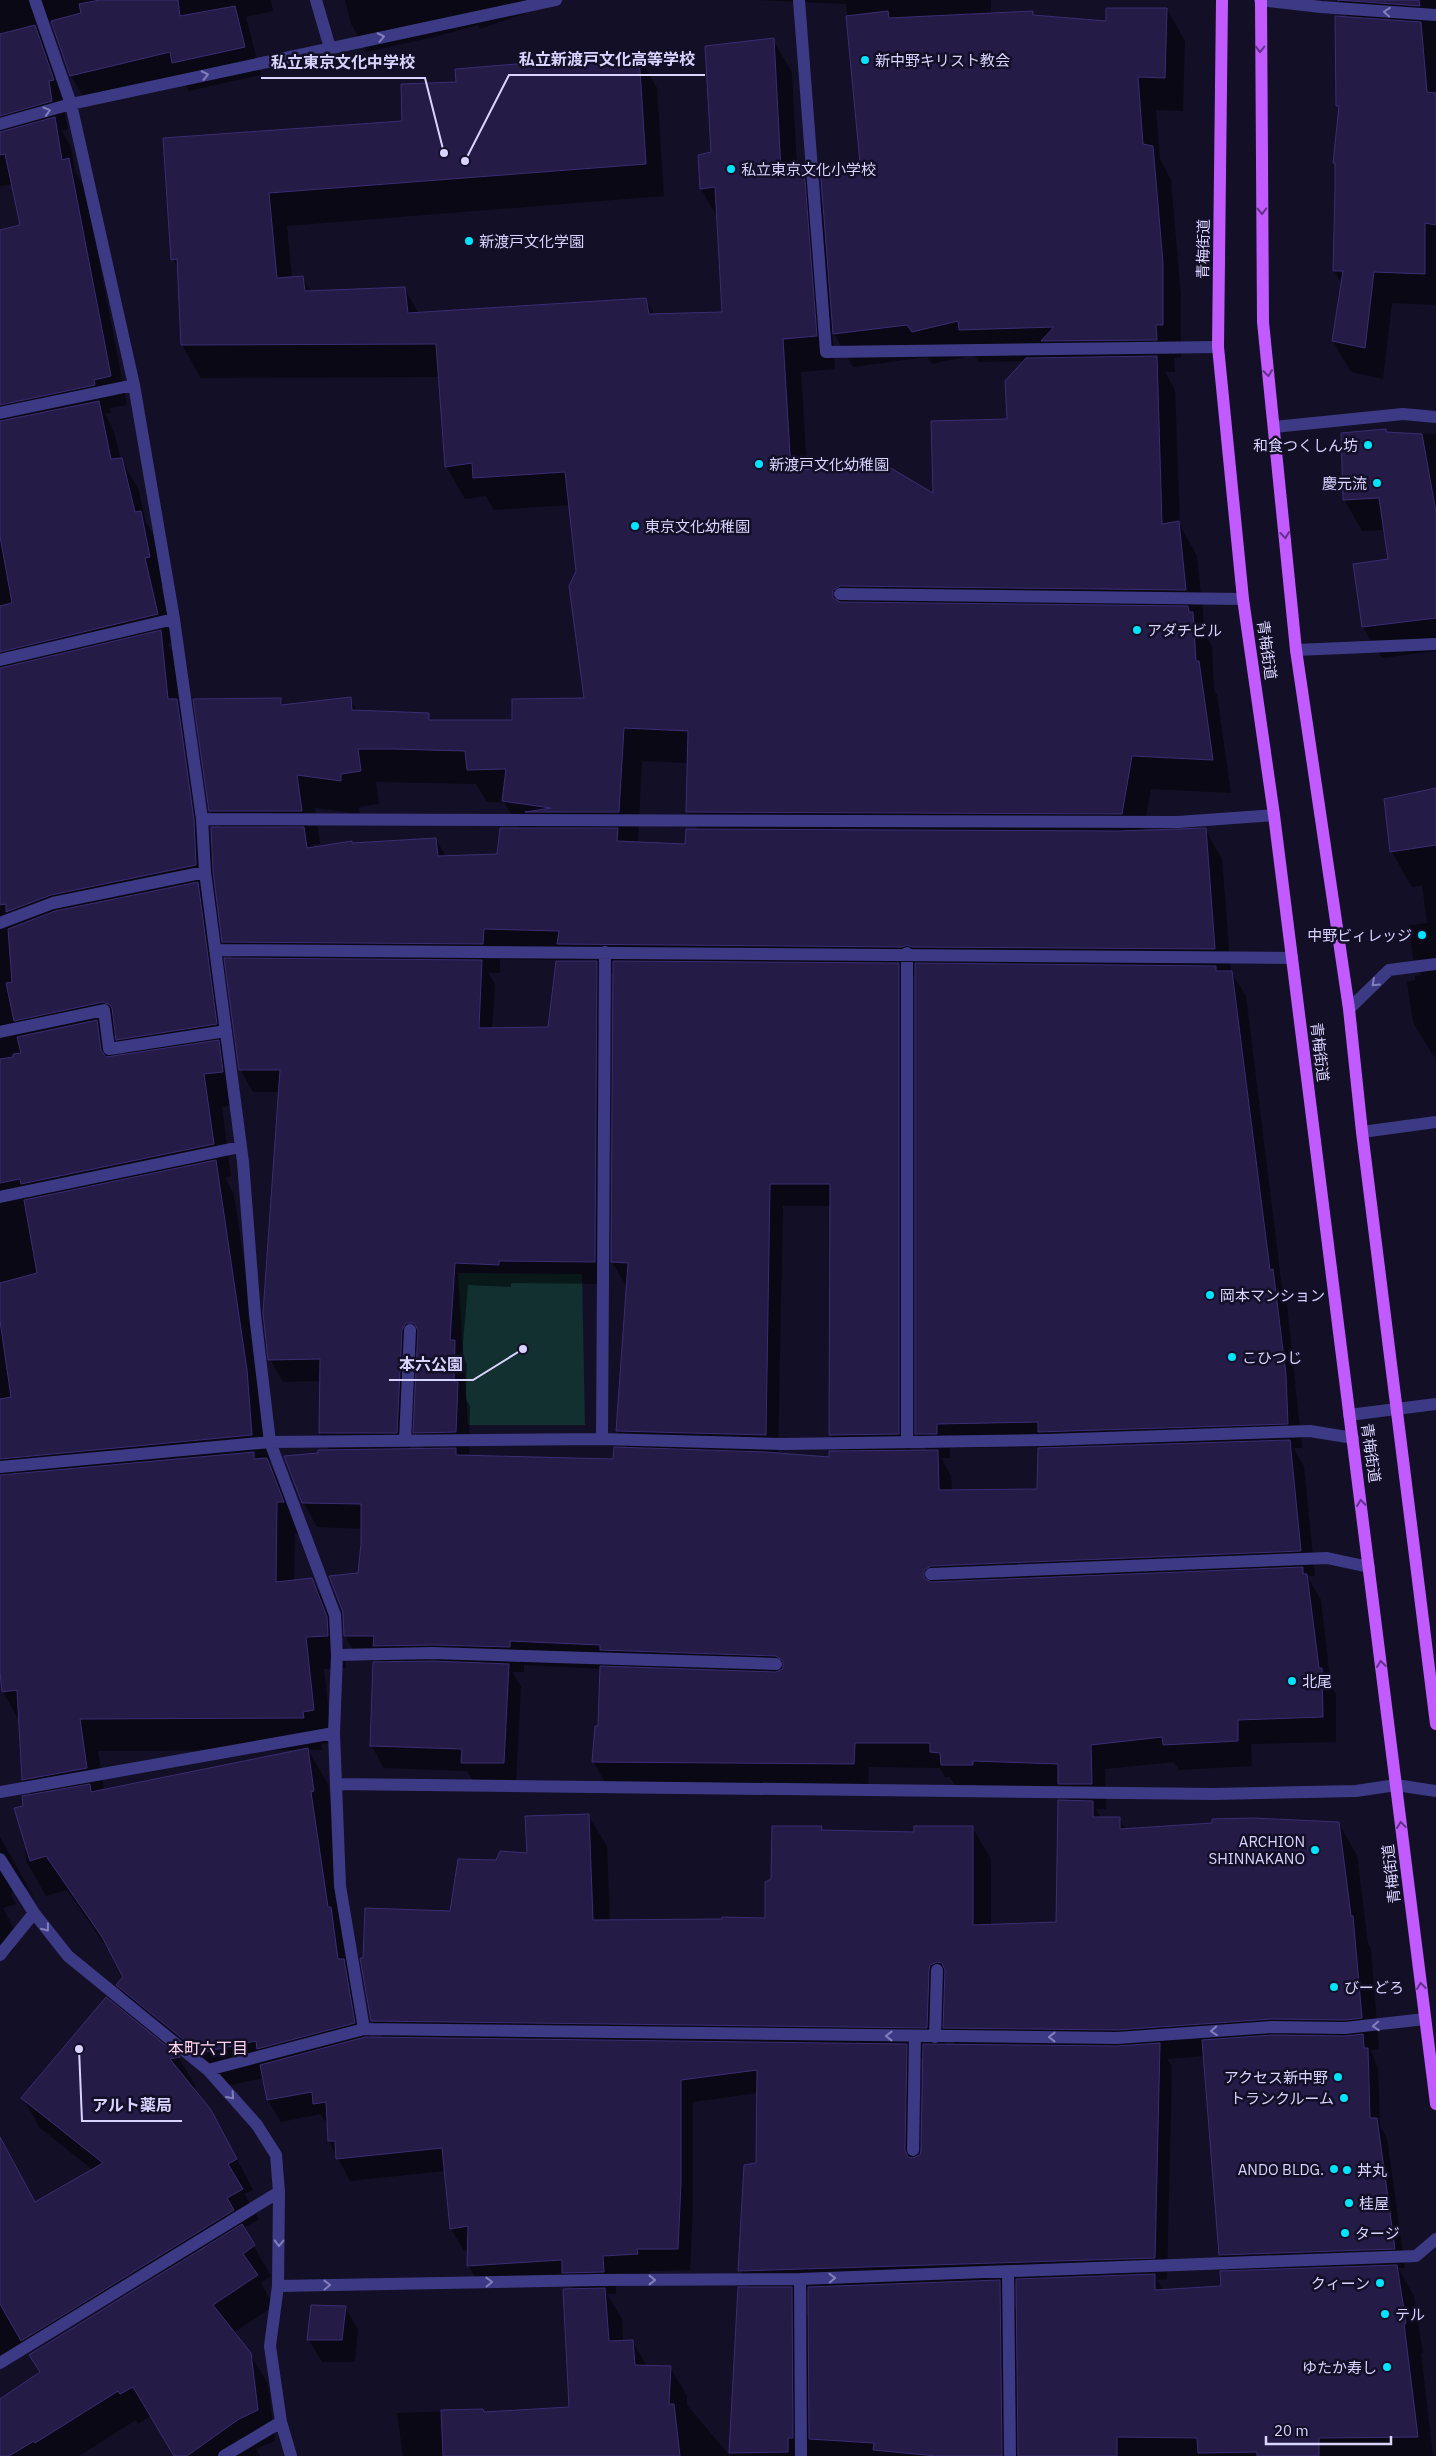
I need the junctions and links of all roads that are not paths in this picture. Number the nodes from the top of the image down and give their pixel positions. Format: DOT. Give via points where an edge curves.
graph roads {
  1 [pos="35,0"];
  2 [pos="316,0"];
  3 [pos="556,0"];
  4 [pos="800,0"];
  5 [pos="1222,0"];
  6 [pos="1260,0"];
  7 [pos="1436,15"];
  8 [pos="330,48"];
  9 [pos="71,104"];
  10 [pos="0,124"];
  11 [pos="1218,347"];
  12 [pos="134,384"];
  13 [pos="0,413"];
  14 [pos="1436,417"];
  15 [pos="1274,427"];
  16 [pos="840,594"];
  17 [pos="1243,599"];
  18 [pos="174,619"];
  19 [pos="1436,644"];
  20 [pos="1296,650"];
  21 [pos="0,660"];
  22 [pos="1274,815"];
  23 [pos="202,820"];
  24 [pos="205,872"];
  25 [pos="0,923"];
  26 [pos="215,950"];
  27 [pos="605,952"];
  28 [pos="906,953"];
  29 [pos="1292,958"];
  30 [pos="1436,964"];
  31 [pos="1348,1009"];
  32 [pos="226,1031"];
  33 [pos="0,1032"];
  34 [pos="1436,1122"];
  35 [pos="1362,1132"];
  36 [pos="240,1147"];
  37 [pos="0,1197"];
  38 [pos="410,1330"];
  39 [pos="1436,1404"];
  40 [pos="1398,1410"];
  41 [pos="1349,1415"];
  42 [pos="1353,1438"];
  43 [pos="602,1439"];
  44 [pos="405,1440"];
  45 [pos="907,1440"];
  46 [pos="270,1442"];
  47 [pos="0,1467"];
  48 [pos="1369,1567"];
  49 [pos="931,1574"];
  50 [pos="337,1655"];
  51 [pos="776,1664"];
  52 [pos="1436,1724"];
  53 [pos="334,1733"];
  54 [pos="336,1784"];
  55 [pos="1396,1785"];
  56 [pos="0,1792"];
  57 [pos="1436,1792"];
  58 [pos="0,1859"];
  59 [pos="34,1913"];
  60 [pos="0,1955"];
  61 [pos="937,1970"];
  62 [pos="1425,2019"];
  63 [pos="364,2029"];
  64 [pos="915,2036"];
  65 [pos="935,2037"];
  66 [pos="208,2070"];
  67 [pos="1436,2104"];
  68 [pos="913,2150"];
  69 [pos="280,2192"];
  70 [pos="1436,2239"];
  71 [pos="1008,2272"];
  72 [pos="800,2279"];
  73 [pos="278,2286"];
  74 [pos="0,2363"];
  75 [pos="281,2422"];
  76 [pos="224,2456"];
  77 [pos="291,2456"];
  78 [pos="800,2456"];
  79 [pos="1010,2456"];
  1 -- 9 [label="street"];
  2 -- 8 [label="street"];
  8 -- 3 [label="street, one-way"];
  4 -- 11 [label="street" via="826,352"];
  5 -- 11 [label="main road, 青梅街道"];
  7 -- 6 [label="street, one-way"];
  6 -- 15 [label="main road, 青梅街道, one-way" via="1263,322"];
  9 -- 8 [label="street, one-way"];
  10 -- 9 [label="street, one-way"];
  9 -- 12 [label="street"];
  11 -- 17 [label="main road, 青梅街道"];
  12 -- 13 [label="street"];
  12 -- 18 [label="street"];
  14 -- 15 [label="street" via="1403,414"];
  15 -- 20 [label="main road, 青梅街道, one-way"];
  16 -- 17 [label="street"];
  17 -- 22 [label="main road, 青梅街道"];
  18 -- 21 [label="street"];
  18 -- 23 [label="street"];
  19 -- 20 [label="street"];
  20 -- 31 [label="main road, 青梅街道"];
  22 -- 23 [label="street" via="1178,822"];
  22 -- 29 [label="main road, 青梅街道"];
  23 -- 24 [label="street"];
  24 -- 25 [label="street" via="53,903"];
  24 -- 26 [label="street"];
  26 -- 27 [label="street"];
  26 -- 32 [label="street"];
  27 -- 28 [label="street"];
  27 -- 43 [label="street"];
  28 -- 29 [label="street"];
  28 -- 45 [label="street"];
  29 -- 41 [label="main road, 青梅街道"];
  30 -- 31 [label="street, one-way" via="1390,970"];
  31 -- 35 [label="main road, 青梅街道"];
  32 -- 33 [label="street" via="109,1049 104,1010"];
  32 -- 36 [label="street"];
  34 -- 35 [label="street"];
  35 -- 40 [label="main road, 青梅街道"];
  36 -- 37 [label="street"];
  36 -- 46 [label="street"];
  38 -- 44 [label="street"];
  39 -- 40 [label="street"];
  40 -- 41 [label="street"];
  40 -- 52 [label="main road, 青梅街道"];
  41 -- 42 [label="main road, 青梅街道"];
  42 -- 45 [label="street" via="1310,1431 1046,1440"];
  48 -- 42 [label="main road, 青梅街道, one-way"];
  43 -- 44 [label="street"];
  43 -- 45 [label="street" via="782,1444"];
  44 -- 46 [label="street"];
  46 -- 47 [label="street"];
  46 -- 50 [label="street" via="335,1614"];
  48 -- 49 [label="street" via="1327,1558"];
  55 -- 48 [label="main road, 青梅街道, one-way"];
  50 -- 51 [label="street" via="433,1653"];
  50 -- 53 [label="street"];
  53 -- 54 [label="street"];
  53 -- 56 [label="street"];
  54 -- 55 [label="street" via="1213,1794 1356,1791"];
  54 -- 63 [label="street" via="340,1886"];
  55 -- 57 [label="street"];
  62 -- 55 [label="main road, 青梅街道, one-way"];
  58 -- 59 [label="street"];
  59 -- 60 [label="street"];
  59 -- 66 [label="street, one-way" via="68,1956"];
  61 -- 65 [label="street"];
  62 -- 65 [label="street, one-way" via="1345,2028 1272,2027 1117,2038"];
  62 -- 67 [label="main road, 青梅街道"];
  64 -- 63 [label="street, one-way"];
  63 -- 66 [label="street"];
  64 -- 65 [label="street"];
  64 -- 68 [label="street"];
  66 -- 69 [label="street, one-way" via="258,2125 276,2155"];
  69 -- 73 [label="street, one-way"];
  69 -- 74 [label="street"];
  70 -- 71 [label="street" via="1416,2256"];
  72 -- 71 [label="street, one-way"];
  71 -- 79 [label="street"];
  73 -- 72 [label="street, one-way"];
  72 -- 78 [label="street"];
  73 -- 75 [label="street" via="270,2346"];
  75 -- 76 [label="street"];
  75 -- 77 [label="street"];
}
